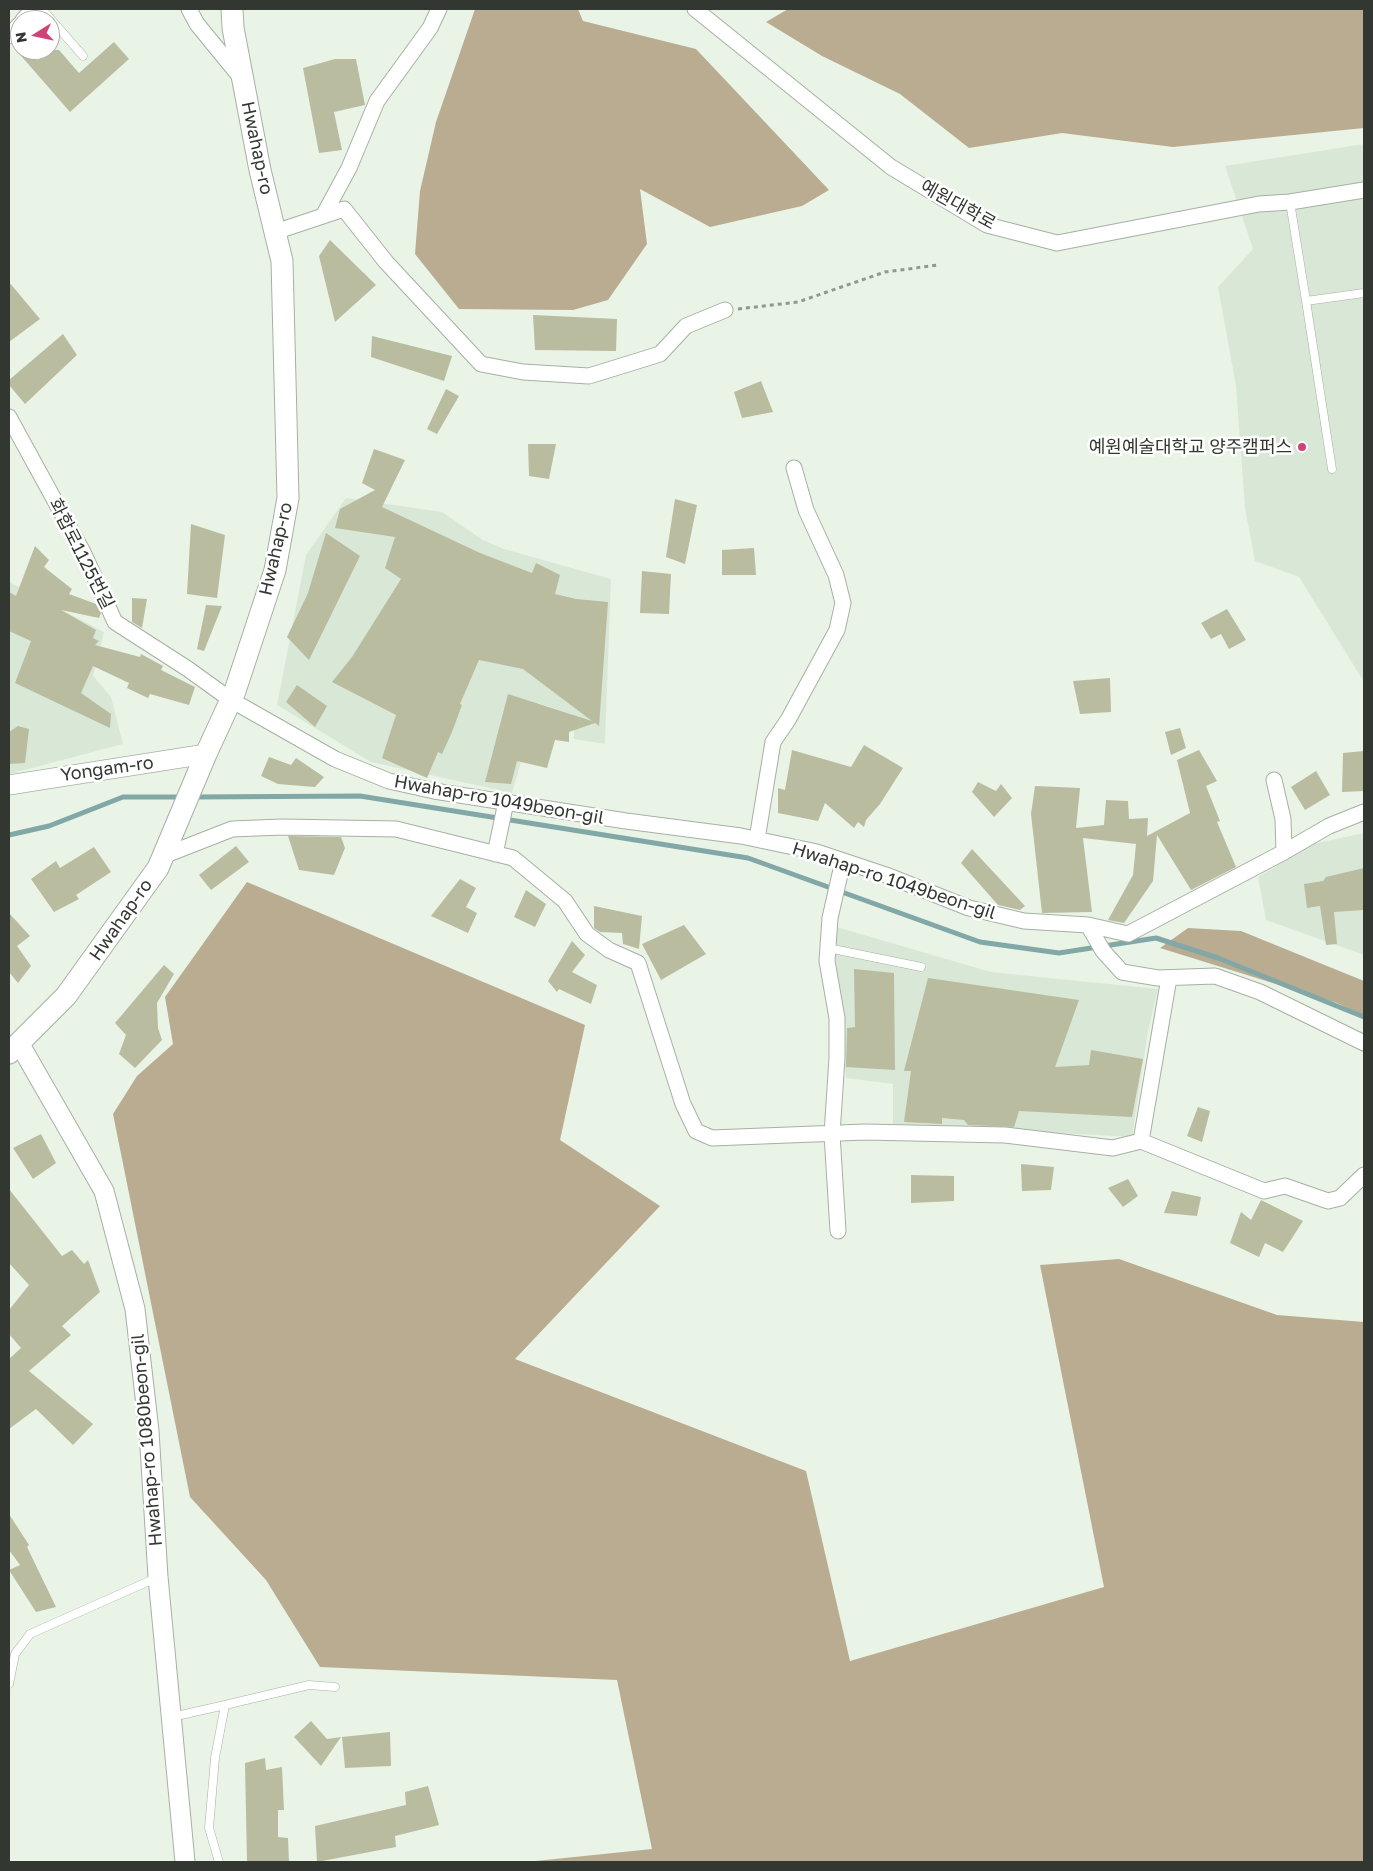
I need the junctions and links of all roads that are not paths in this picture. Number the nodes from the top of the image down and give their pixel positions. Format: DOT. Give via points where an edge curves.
graph roads {
  1 [pos="42,9"];
  2 [pos="188,9"];
  3 [pos="439,9"];
  4 [pos="694,9"];
  5 [pos="232,18"];
  6 [pos="83,56"];
  7 [pos="243,80"];
  8 [pos="1364,190"];
  9 [pos="1290,202"];
  10 [pos="323,216"];
  11 [pos="275,232"];
  12 [pos="1364,293"];
  13 [pos="1306,301"];
  14 [pos="725,310"];
  15 [pos="9,417"];
  16 [pos="794,468"];
  17 [pos="1332,469"];
  18 [pos="231,700"];
  19 [pos="206,754"];
  20 [pos="1274,780"];
  21 [pos="9,785"];
  22 [pos="506,805"];
  23 [pos="1364,812"];
  24 [pos="757,839"];
  25 [pos="496,848"];
  26 [pos="1284,852"];
  27 [pos="163,856"];
  28 [pos="843,861"];
  29 [pos="1091,931"];
  30 [pos="828,948"];
  31 [pos="921,967"];
  32 [pos="1169,978"];
  33 [pos="1364,1043"];
  34 [pos="14,1048"];
  35 [pos="832,1134"];
  36 [pos="1141,1141"];
  37 [pos="1364,1175"];
  38 [pos="838,1230"];
  39 [pos="158,1577"];
  40 [pos="9,1684"];
  41 [pos="335,1687"];
  42 [pos="225,1705"];
  43 [pos="170,1717"];
  44 [pos="184,1862"];
  45 [pos="219,1862"];
  1 -- 6 [label="lane"];
  2 -- 7 [label="street"];
  3 -- 10 [label="street" via="430,28 377,101 349,168"];
  4 -- 9 [label="street, 예원대학로" via="891,167 987,225 1057,243 1259,204"];
  5 -- 7 [label="main road, Hwahap-ro"];
  7 -- 11 [label="main road, Hwahap-ro"];
  8 -- 9 [label="street, 예원대학로"];
  9 -- 13 [label="lane"];
  10 -- 11 [label="street"];
  10 -- 14 [label="street" via="344,209 386,262 481,364 523,372 588,376 660,354 686,326"];
  11 -- 18 [label="main road, Hwahap-ro" via="282,261 288,498 275,570"];
  12 -- 13 [label="lane"];
  13 -- 17 [label="lane"];
  15 -- 18 [label="street, 화합로1125번길" via="82,552 115,622"];
  16 -- 24 [label="street" via="806,510 836,575 843,603 837,630 773,742"];
  18 -- 19 [label="main road, Hwahap-ro"];
  18 -- 22 [label="street, Hwahap-ro 1049beon-gil" via="335,759 389,782"];
  19 -- 21 [label="street, Yongam-ro"];
  19 -- 27 [label="main road, Hwahap-ro"];
  20 -- 26 [label="street" via="1283,819"];
  22 -- 24 [label="street, Hwahap-ro 1049beon-gil"];
  22 -- 25 [label="street"];
  23 -- 26 [label="street, Hwahap-ro 1049beon-gil" via="1330,826"];
  24 -- 28 [label="street, Hwahap-ro 1049beon-gil"];
  25 -- 27 [label="street" via="396,829 282,827 232,829"];
  25 -- 35 [label="street" via="565,900 587,934 609,950 638,963 684,1104 696,1131 712,1138"];
  26 -- 29 [label="street, Hwahap-ro 1049beon-gil" via="1128,934"];
  27 -- 34 [label="main road, Hwahap-ro" via="158,868 66,996"];
  28 -- 29 [label="street, Hwahap-ro 1049beon-gil" via="969,908 1024,921"];
  28 -- 30 [label="street" via="830,918"];
  29 -- 32 [label="street" via="1122,972"];
  30 -- 31 [label="lane"];
  30 -- 35 [label="street" via="827,961 837,1018"];
  32 -- 33 [label="street" via="1215,976 1260,992"];
  32 -- 36 [label="street"];
  34 -- 39 [label="street, Hwahap-ro 1080beon-gil" via="104,1192 135,1309 149,1431"];
  35 -- 36 [label="street" via="1005,1135 1113,1148"];
  35 -- 38 [label="street"];
  36 -- 37 [label="street" via="1264,1191 1285,1186 1328,1201 1340,1198"];
  39 -- 40 [label="lane" via="30,1634 15,1654"];
  39 -- 43 [label="street, Hwahap-ro 1080beon-gil"];
  41 -- 42 [label="lane" via="309,1685"];
  42 -- 43 [label="lane"];
  42 -- 45 [label="lane" via="215,1758 209,1828"];
  43 -- 44 [label="street, Hwahap-ro 1080beon-gil"];
}
